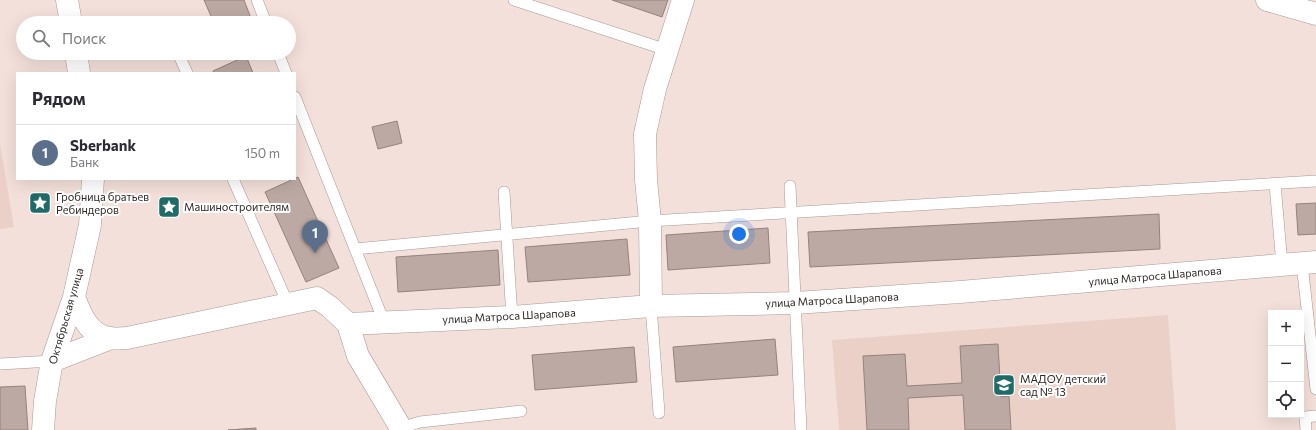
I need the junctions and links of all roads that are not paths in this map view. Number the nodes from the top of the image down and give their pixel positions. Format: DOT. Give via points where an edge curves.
graph roads {
  1 [pos="67,0"];
  2 [pos="257,0"];
  3 [pos="514,0"];
  4 [pos="683,0"];
  5 [pos="1267,0"];
  6 [pos="1316,14"];
  7 [pos="70,16"];
  8 [pos="263,16"];
  9 [pos="667,50"];
  10 [pos="77,60"];
  11 [pos="181,60"];
  12 [pos="281,60"];
  13 [pos="79,72"];
  14 [pos="187,72"];
  15 [pos="286,72"];
  16 [pos="296,100"];
  17 [pos="93,180"];
  18 [pos="234,180"];
  19 [pos="1316,181"];
  20 [pos="1274,184"];
  21 [pos="790,186"];
  22 [pos="504,192"];
  23 [pos="791,212"];
  24 [pos="650,221"];
  25 [pos="507,235"];
  26 [pos="355,249"];
  27 [pos="1300,264"];
  28 [pos="74,297"];
  29 [pos="795,302"];
  30 [pos="288,304"];
  31 [pos="651,306"];
  32 [pos="512,317"];
  33 [pos="384,322"];
  34 [pos="348,324"];
  35 [pos="111,338"];
  36 [pos="52,361"];
  37 [pos="0,364"];
  38 [pos="1316,389"];
  39 [pos="521,411"];
  40 [pos="659,413"];
  41 [pos="1316,416"];
  42 [pos="401,429"];
  43 [pos="43,430"];
  44 [pos="801,430"];
  45 [pos="1306,430"];
  1 -- 7 [label="street"];
  2 -- 8 [label="lane"];
  3 -- 9 [label="lane"];
  4 -- 9 [label="street"];
  5 -- 6 [label="street"];
  9 -- 24 [label="street" via="655,89 646,134 646,180"];
  10 -- 13 [label="street"];
  11 -- 14 [label="lane"];
  12 -- 15 [label="lane"];
  16 -- 26 [label="lane"];
  17 -- 28 [label="street, Октябрьская улица" via="90,225"];
  18 -- 30 [label="lane"];
  19 -- 20 [label="lane"];
  20 -- 23 [label="lane"];
  20 -- 27 [label="lane"];
  21 -- 23 [label="lane"];
  22 -- 25 [label="lane"];
  23 -- 24 [label="lane"];
  23 -- 29 [label="lane"];
  24 -- 25 [label="lane"];
  24 -- 31 [label="street"];
  25 -- 26 [label="lane"];
  25 -- 32 [label="lane"];
  26 -- 33 [label="lane"];
  27 -- 29 [label="street, улица Матроса Шарапова" via="960,292"];
  27 -- 38 [label="lane"];
  28 -- 35 [label="street" via="89,327 98,335"];
  28 -- 36 [label="street, Октябрьская улица"];
  29 -- 31 [label="street, улица Матроса Шарапова"];
  29 -- 44 [label="lane"];
  30 -- 34 [label="street" via="317,298"];
  30 -- 35 [label="street" via="127,338"];
  31 -- 32 [label="street, улица Матроса Шарапова"];
  31 -- 40 [label="lane"];
  32 -- 33 [label="street, улица Матроса Шарапова"];
  33 -- 34 [label="street, улица Матроса Шарапова"];
  34 -- 42 [label="street" via="358,356"];
  35 -- 36 [label="street"];
  36 -- 37 [label="lane"];
  36 -- 43 [label="street, Октябрьская улица"];
  39 -- 42 [label="lane" via="420,422"];
  41 -- 45 [label="lane" via="1306,417"];
}
